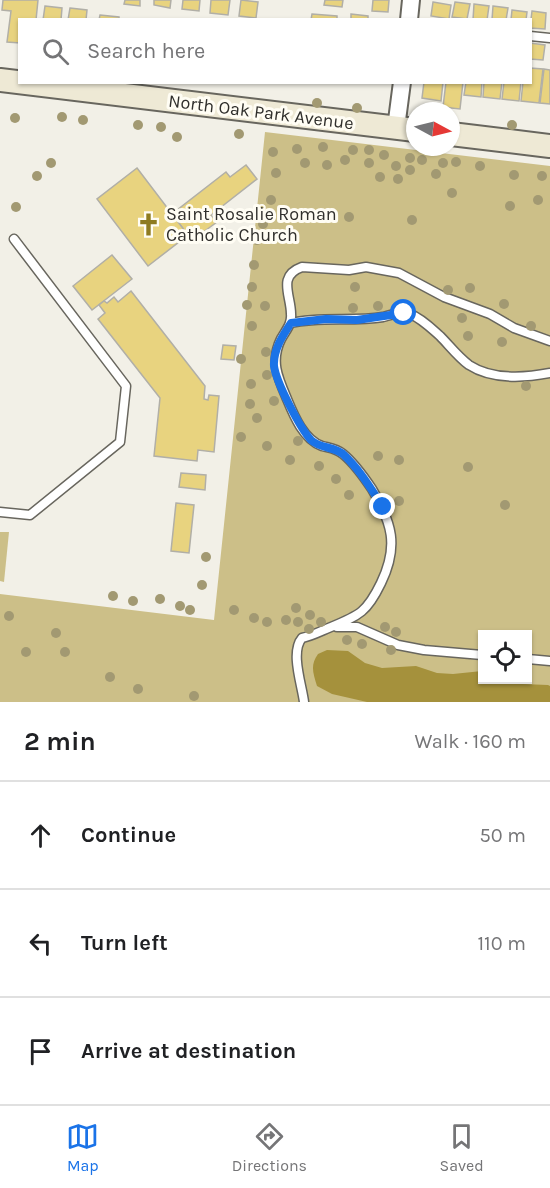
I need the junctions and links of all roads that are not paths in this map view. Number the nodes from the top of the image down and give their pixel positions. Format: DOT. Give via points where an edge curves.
graph roads {
  1 [pos="411,0"];
  2 [pos="409,18"];
  3 [pos="532,36"];
  4 [pos="550,38"];
  5 [pos="0,80"];
  6 [pos="18,82"];
  7 [pos="33,84"];
  8 [pos="402,84"];
  9 [pos="406,129"];
  10 [pos="460,135"];
  11 [pos="550,146"];
  12 [pos="15,239"];
  13 [pos="291,323"];
  14 [pos="550,341"];
  15 [pos="550,373"];
  16 [pos="0,512"];
  17 [pos="332,627"];
  18 [pos="478,654"];
  19 [pos="532,659"];
  20 [pos="550,661"];
  21 [pos="304,702"];
  1 -- 2 [label="street"];
  3 -- 4 [label="lane"];
  5 -- 6 [label="street, North Oak Park Avenue"];
  7 -- 9 [label="street, North Oak Park Avenue"];
  8 -- 9 [label="street"];
  10 -- 11 [label="street"];
  12 -- 16 [label="lane" via="126,386 120,442 30,515"];
  13 -- 14 [label="lane" via="287,286 294,270 366,267 407,276 444,297"];
  13 -- 15 [label="lane" via="404,313 431,328 477,369 511,376"];
  13 -- 17 [label="lane" via="281,339 274,366 300,426 312,441 344,454 364,477 389,519 391,530 386,573 374,598 354,618"];
  17 -- 18 [label="lane" via="357,627 407,647"];
  17 -- 21 [label="lane" via="298,642"];
  19 -- 20 [label="lane"];
}
